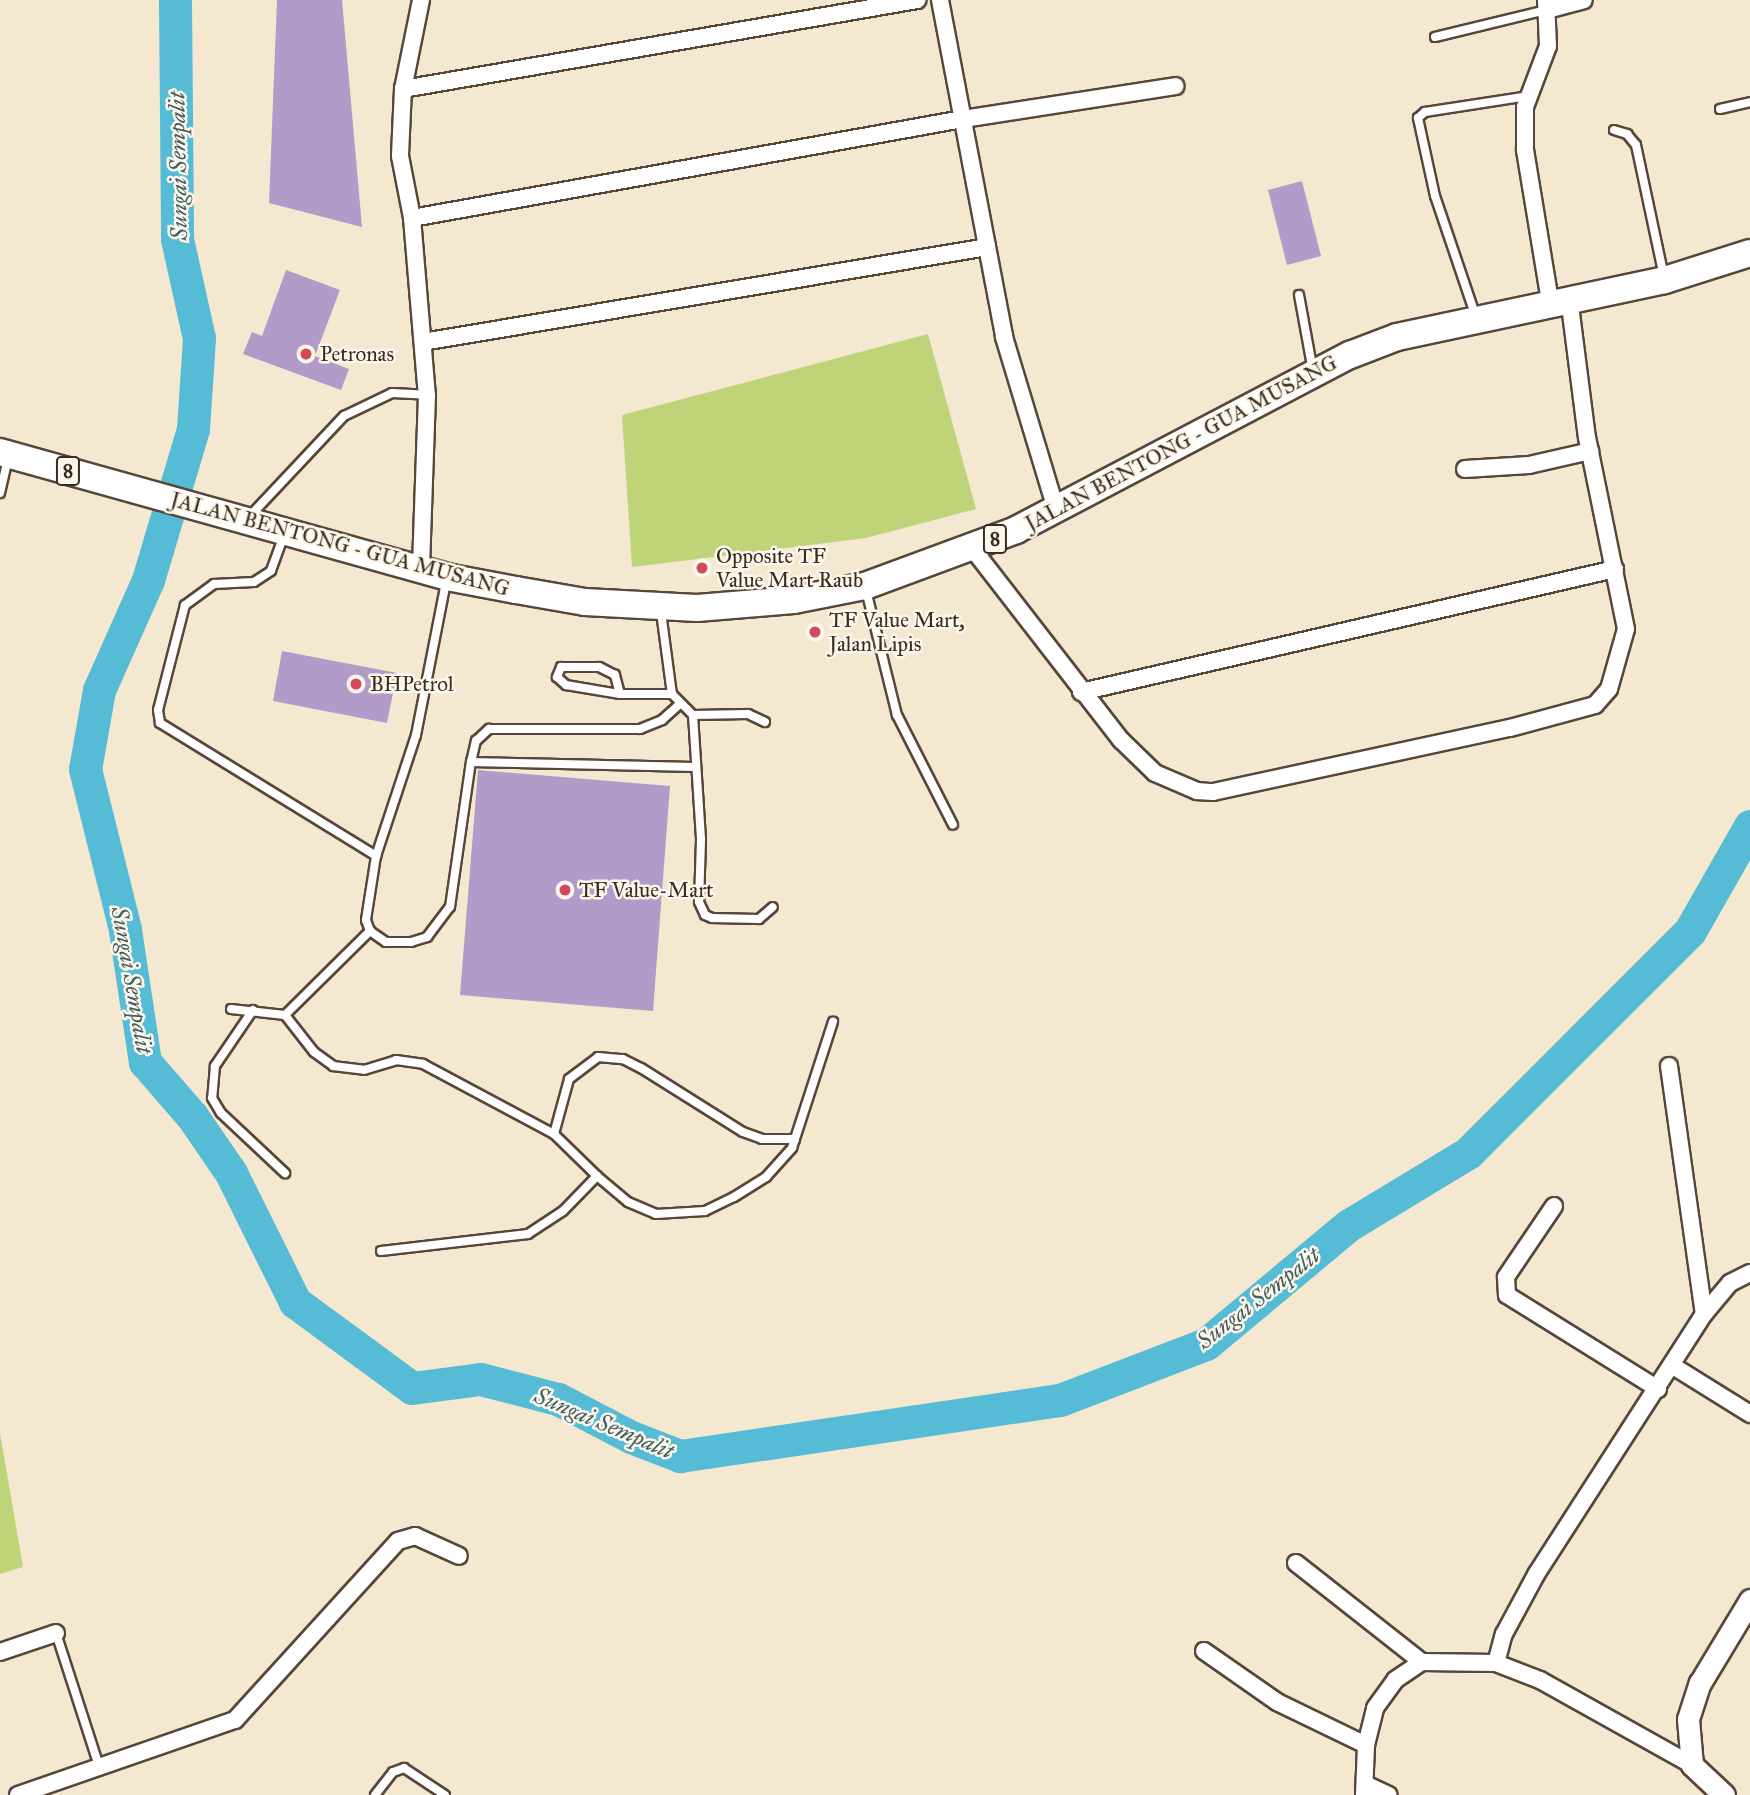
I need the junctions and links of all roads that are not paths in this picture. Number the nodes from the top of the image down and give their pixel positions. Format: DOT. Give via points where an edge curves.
graph roads {
  1 [pos="421,0"];
  2 [pos="917,0"];
  3 [pos="940,0"];
  4 [pos="1584,0"];
  5 [pos="1547,5"];
  6 [pos="1435,37"];
  7 [pos="1175,86"];
  8 [pos="403,89"];
  9 [pos="1528,96"];
  10 [pos="1750,102"];
  11 [pos="1720,109"];
  12 [pos="962,119"];
  13 [pos="1614,130"];
  14 [pos="412,218"];
  15 [pos="987,247"];
  16 [pos="1750,253"];
  17 [pos="1665,280"];
  18 [pos="1299,295"];
  19 [pos="1559,300"];
  20 [pos="1476,317"];
  21 [pos="423,342"];
  22 [pos="1313,374"];
  23 [pos="427,395"];
  24 [pos="1590,451"];
  25 [pos="4,453"];
  26 [pos="1465,469"];
  27 [pos="0,493"];
  28 [pos="1056,509"];
  29 [pos="245,522"];
  30 [pos="285,532"];
  31 [pos="972,548"];
  32 [pos="421,569"];
  33 [pos="1615,569"];
  34 [pos="447,577"];
  35 [pos="865,586"];
  36 [pos="660,605"];
  37 [pos="1081,692"];
  38 [pos="620,694"];
  39 [pos="672,694"];
  40 [pos="680,704"];
  41 [pos="693,715"];
  42 [pos="765,722"];
  43 [pos="471,762"];
  44 [pos="695,768"];
  45 [pos="953,825"];
  46 [pos="376,856"];
  47 [pos="773,907"];
  48 [pos="370,931"];
  49 [pos="231,1009"];
  50 [pos="253,1010"];
  51 [pos="285,1015"];
  52 [pos="832,1022"];
  53 [pos="1669,1066"];
  54 [pos="554,1134"];
  55 [pos="795,1139"];
  56 [pos="285,1173"];
  57 [pos="597,1176"];
  58 [pos="1554,1206"];
  59 [pos="381,1251"];
  60 [pos="1750,1273"];
  61 [pos="1704,1314"];
  62 [pos="1673,1366"];
  63 [pos="1658,1388"];
  64 [pos="1750,1414"];
  65 [pos="459,1556"];
  66 [pos="1296,1563"];
  67 [pos="1750,1600"];
  68 [pos="56,1633"];
  69 [pos="1204,1651"];
  70 [pos="0,1653"];
  71 [pos="1422,1662"];
  72 [pos="1496,1663"];
  73 [pos="1366,1745"];
  74 [pos="1692,1765"];
  75 [pos="99,1766"];
  76 [pos="1364,1789"];
  77 [pos="18,1795"];
  78 [pos="375,1795"];
  79 [pos="446,1795"];
  80 [pos="1389,1795"];
  81 [pos="1724,1795"];
  1 -- 8 [label="street"];
  2 -- 8 [label="street"];
  3 -- 12 [label="street"];
  4 -- 5 [label="street"];
  5 -- 6 [label="lane"];
  5 -- 9 [label="street" via="1548,46"];
  7 -- 12 [label="street"];
  8 -- 14 [label="street" via="400,156"];
  9 -- 19 [label="street" via="1525,150"];
  9 -- 20 [label="lane" via="1425,112 1418,118 1435,196"];
  10 -- 11 [label="lane"];
  12 -- 14 [label="street"];
  12 -- 15 [label="street"];
  13 -- 17 [label="lane" via="1627,134 1636,145"];
  14 -- 21 [label="street"];
  15 -- 21 [label="street"];
  15 -- 28 [label="street" via="1004,337"];
  16 -- 17 [label="main road, JALAN BENTONG - GUA MUSANG / 8"];
  17 -- 19 [label="main road, JALAN BENTONG - GUA MUSANG / 8"];
  18 -- 22 [label="lane"];
  19 -- 20 [label="main road, JALAN BENTONG - GUA MUSANG / 8"];
  19 -- 24 [label="street"];
  20 -- 22 [label="main road, JALAN BENTONG - GUA MUSANG / 8" via="1397,337"];
  21 -- 23 [label="street"];
  22 -- 28 [label="main road, JALAN BENTONG - GUA MUSANG / 8"];
  23 -- 29 [label="lane" via="392,393 344,416"];
  23 -- 32 [label="street"];
  24 -- 26 [label="street" via="1529,465"];
  24 -- 33 [label="street"];
  25 -- 27 [label="lane"];
  25 -- 29 [label="main road, JALAN BENTONG - GUA MUSANG / 8"];
  28 -- 31 [label="main road, JALAN BENTONG - GUA MUSANG / 8"];
  29 -- 30 [label="main road, JALAN BENTONG - GUA MUSANG / 8"];
  30 -- 32 [label="main road, JALAN BENTONG - GUA MUSANG / 8"];
  30 -- 46 [label="lane" via="271,571 254,582 214,584 185,605 158,710 160,723"];
  31 -- 35 [label="main road, JALAN BENTONG - GUA MUSANG / 8"];
  31 -- 37 [label="street"];
  32 -- 34 [label="main road, JALAN BENTONG - GUA MUSANG / 8"];
  33 -- 37 [label="street"];
  33 -- 37 [label="street" via="1626,629 1618,664 1609,689 1595,705 1570,715 1213,792 1179,786 1155,773"];
  34 -- 36 [label="main road, JALAN BENTONG - GUA MUSANG / 8" via="585,602"];
  34 -- 46 [label="lane" via="416,734"];
  35 -- 36 [label="main road, JALAN BENTONG - GUA MUSANG / 8" via="729,607"];
  35 -- 45 [label="lane" via="897,715"];
  36 -- 39 [label="lane"];
  38 -- 38 [label="lane" via="566,685 557,677 561,667 599,667 615,675"];
  38 -- 39 [label="lane"];
  39 -- 40 [label="lane"];
  40 -- 41 [label="lane"];
  40 -- 43 [label="lane" via="662,720 640,729 489,729 476,741"];
  41 -- 42 [label="lane" via="748,714"];
  41 -- 44 [label="lane"];
  43 -- 44 [label="lane"];
  43 -- 48 [label="lane" via="450,907 427,937 411,942 386,942"];
  44 -- 47 [label="lane" via="700,908 712,919 759,919"];
  46 -- 48 [label="lane" via="366,919"];
  48 -- 51 [label="lane"];
  49 -- 50 [label="lane"];
  50 -- 51 [label="lane"];
  50 -- 56 [label="lane" via="215,1066 212,1098 221,1113"];
  51 -- 54 [label="lane" via="314,1052 333,1066 364,1070 396,1060 423,1064"];
  52 -- 55 [label="lane"];
  53 -- 61 [label="street"];
  54 -- 55 [label="lane" via="569,1079 598,1056 623,1059 641,1068 743,1132 762,1139"];
  54 -- 57 [label="lane"];
  55 -- 57 [label="lane" via="766,1177 705,1211 656,1214 628,1202"];
  57 -- 59 [label="lane" via="563,1211 528,1234"];
  58 -- 63 [label="street" via="1506,1277 1507,1295"];
  60 -- 61 [label="street" via="1730,1283"];
  61 -- 62 [label="street"];
  62 -- 63 [label="street"];
  62 -- 64 [label="street"];
  63 -- 72 [label="street" via="1537,1573 1504,1634"];
  65 -- 75 [label="street" via="415,1536 398,1541 234,1720"];
  66 -- 71 [label="street"];
  67 -- 74 [label="street" via="1700,1684 1688,1719"];
  68 -- 70 [label="street"];
  68 -- 75 [label="lane"];
  69 -- 73 [label="street" via="1277,1702"];
  71 -- 72 [label="street"];
  71 -- 73 [label="street" via="1395,1680 1375,1708"];
  72 -- 74 [label="street" via="1540,1680"];
  73 -- 76 [label="street"];
  74 -- 81 [label="street"];
  75 -- 77 [label="street"];
  76 -- 80 [label="street"];
  78 -- 79 [label="lane" via="393,1772 404,1768"];
}
